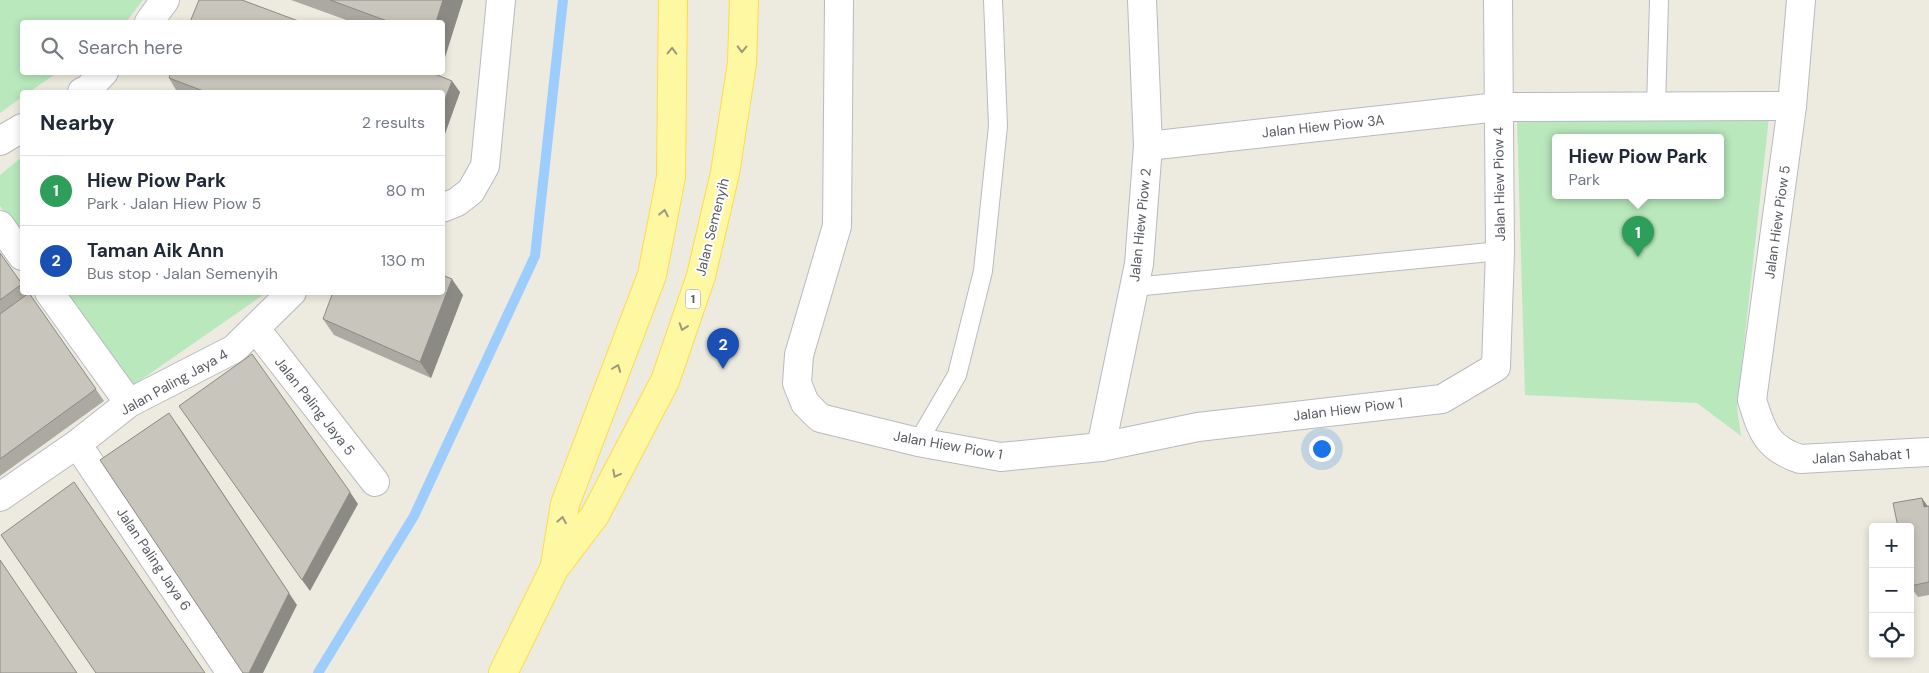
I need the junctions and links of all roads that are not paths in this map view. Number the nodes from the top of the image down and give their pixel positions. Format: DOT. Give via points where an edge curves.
graph roads {
  1 [pos="165,0"];
  2 [pos="501,0"];
  3 [pos="673,0"];
  4 [pos="744,0"];
  5 [pos="839,0"];
  6 [pos="993,0"];
  7 [pos="1142,0"];
  8 [pos="1498,0"];
  9 [pos="1659,0"];
  10 [pos="1801,0"];
  11 [pos="150,20"];
  12 [pos="1792,106"];
  13 [pos="1498,107"];
  14 [pos="1656,107"];
  15 [pos="20,129"];
  16 [pos="0,141"];
  17 [pos="1148,146"];
  18 [pos="445,207"];
  19 [pos="0,225"];
  20 [pos="1500,252"];
  21 [pos="20,253"];
  22 [pos="1134,287"];
  23 [pos="51,295"];
  24 [pos="289,295"];
  25 [pos="256,329"];
  26 [pos="1496,367"];
  27 [pos="129,403"];
  28 [pos="1768,440"];
  29 [pos="918,442"];
  30 [pos="77,444"];
  31 [pos="1101,447"];
  32 [pos="1929,452"];
  33 [pos="375,482"];
  34 [pos="0,497"];
  35 [pos="554,569"];
  36 [pos="231,673"];
  37 [pos="503,673"];
  1 -- 11 [label="street"];
  2 -- 18 [label="street" via="485,166 471,191"];
  35 -- 3 [label="main road, Jalan Semenyih / 1, one-way" via="565,504 652,275 672,177"];
  4 -- 35 [label="main road, Jalan Semenyih / 1, one-way" via="742,63 726,164 698,285 665,381 595,515"];
  5 -- 29 [label="street, Jalan Hiew Piow 1" via="837,226 799,355 797,382 804,403 820,418"];
  6 -- 29 [label="lane" via="998,126 983,271 957,375"];
  7 -- 17 [label="street, Jalan Hiew Piow 2"];
  8 -- 13 [label="street, Jalan Hiew Piow 4"];
  9 -- 14 [label="lane"];
  10 -- 12 [label="street, Jalan Hiew Piow 5"];
  12 -- 14 [label="street, Jalan Hiew Piow 3A"];
  12 -- 28 [label="street, Jalan Hiew Piow 5" via="1752,400"];
  13 -- 14 [label="street, Jalan Hiew Piow 3A"];
  13 -- 17 [label="street, Jalan Hiew Piow 3A"];
  13 -- 20 [label="street, Jalan Hiew Piow 4"];
  15 -- 16 [label="street"];
  17 -- 22 [label="street, Jalan Hiew Piow 2" via="1139,264"];
  19 -- 21 [label="street"];
  20 -- 22 [label="lane"];
  20 -- 26 [label="street, Jalan Hiew Piow 4"];
  22 -- 31 [label="street, Jalan Hiew Piow 2"];
  23 -- 27 [label="street"];
  24 -- 25 [label="street, Jalan Paling Jaya 4"];
  25 -- 27 [label="street, Jalan Paling Jaya 4" via="234,349"];
  25 -- 33 [label="street, Jalan Paling Jaya 5"];
  26 -- 31 [label="street, Jalan Hiew Piow 1" via="1442,399 1198,426"];
  27 -- 30 [label="street, Jalan Paling Jaya 4"];
  28 -- 32 [label="street, Jalan Sahabat 1" via="1783,454 1800,459"];
  29 -- 31 [label="street, Jalan Hiew Piow 1" via="1002,457"];
  30 -- 34 [label="street, Jalan Paling Jaya 4"];
  30 -- 36 [label="street, Jalan Paling Jaya 6"];
  35 -- 37 [label="main road, Jalan Semenyih / 1"];
}
